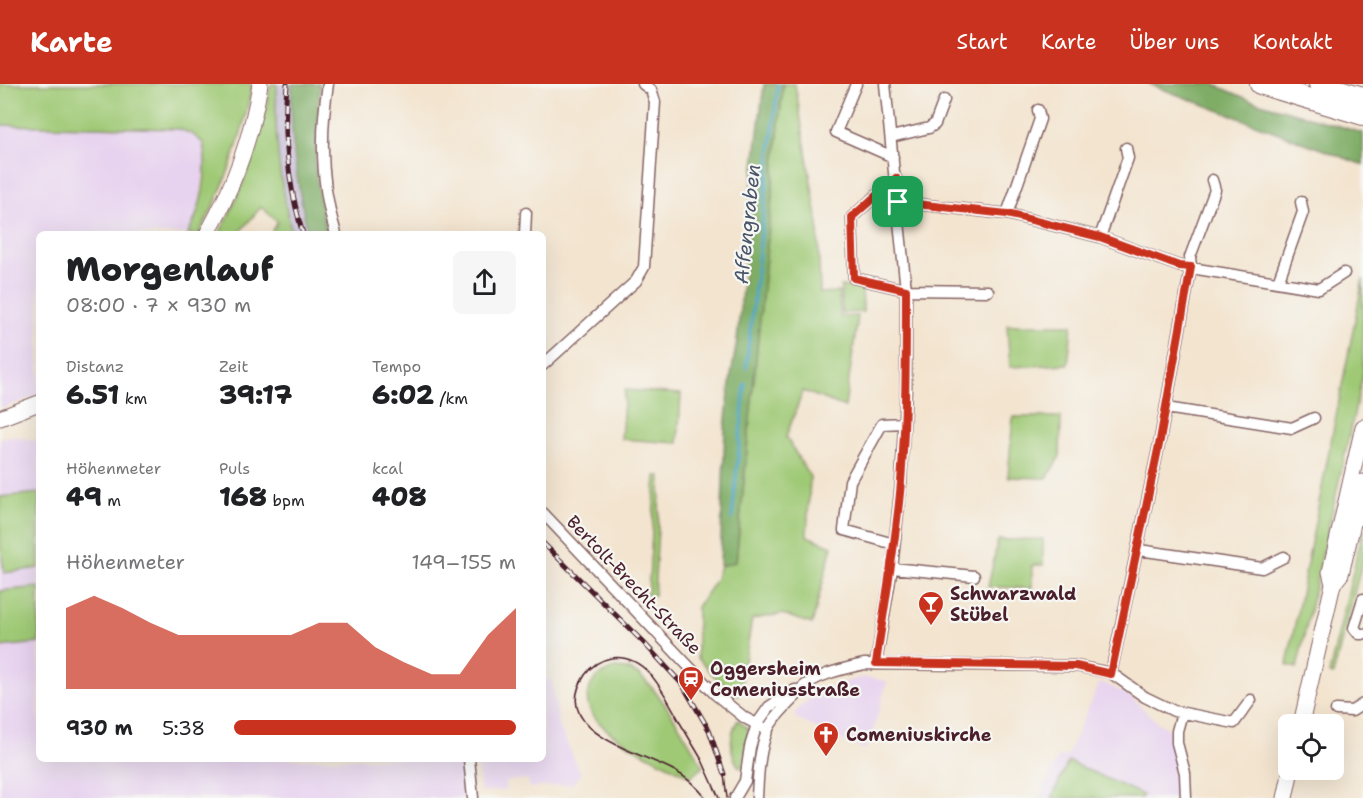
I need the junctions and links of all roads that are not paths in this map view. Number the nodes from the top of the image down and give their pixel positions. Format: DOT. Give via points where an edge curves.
graph roads {
  1 [pos="260,84"];
  2 [pos="328,84"];
  3 [pos="643,84"];
  4 [pos="856,84"];
  5 [pos="885,84"];
  6 [pos="1260,84"];
  7 [pos="1319,84"];
  8 [pos="1363,97"];
  9 [pos="944,100"];
  10 [pos="1038,110"];
  11 [pos="1363,115"];
  12 [pos="891,136"];
  13 [pos="1126,148"];
  14 [pos="893,157"];
  15 [pos="896,178"];
  16 [pos="1212,180"];
  17 [pos="898,202"];
  18 [pos="1300,202"];
  19 [pos="526,213"];
  20 [pos="1007,214"];
  21 [pos="208,231"];
  22 [pos="335,231"];
  23 [pos="525,231"];
  24 [pos="1100,237"];
  25 [pos="1191,267"];
  26 [pos="1344,273"];
  27 [pos="1278,282"];
  28 [pos="906,290"];
  29 [pos="988,291"];
  30 [pos="546,362"];
  31 [pos="36,404"];
  32 [pos="1166,408"];
  33 [pos="0,418"];
  34 [pos="1314,418"];
  35 [pos="904,423"];
  36 [pos="1363,427"];
  37 [pos="1363,482"];
  38 [pos="546,516"];
  39 [pos="894,544"];
  40 [pos="1139,550"];
  41 [pos="1284,557"];
  42 [pos="892,568"];
  43 [pos="974,576"];
  44 [pos="1333,584"];
  45 [pos="1363,598"];
  46 [pos="1363,634"];
  47 [pos="876,663"];
  48 [pos="1111,674"];
  49 [pos="800,690"];
  50 [pos="1251,700"];
  51 [pos="1363,704"];
  52 [pos="1336,710"];
  53 [pos="1182,713"];
  54 [pos="1304,714"];
  55 [pos="757,724"];
  56 [pos="768,730"];
  57 [pos="470,762"];
  58 [pos="1289,780"];
  59 [pos="474,798"];
  60 [pos="735,798"];
  61 [pos="757,798"];
  62 [pos="1186,798"];
  63 [pos="1285,798"];
  1 -- 21 [label="street" via="235,174"];
  2 -- 22 [label="street" via="322,132 325,179"];
  3 -- 30 [label="street" via="656,102 644,267 636,281"];
  4 -- 14 [label="street" via="836,132"];
  5 -- 12 [label="street"];
  6 -- 11 [label="highway"];
  7 -- 8 [label="highway"];
  9 -- 12 [label="street" via="929,128"];
  10 -- 20 [label="street" via="1040,119"];
  12 -- 14 [label="street"];
  13 -- 24 [label="street" via="1128,158"];
  14 -- 15 [label="street"];
  15 -- 17 [label="street"];
  15 -- 28 [label="street" via="852,217 854,278"];
  16 -- 25 [label="street" via="1215,190 1190,257"];
  17 -- 20 [label="street"];
  17 -- 28 [label="street"];
  18 -- 27 [label="street" via="1303,212"];
  19 -- 23 [label="street"];
  20 -- 24 [label="street"];
  24 -- 25 [label="street"];
  25 -- 27 [label="street"];
  25 -- 32 [label="street"];
  26 -- 27 [label="street" via="1319,289"];
  28 -- 29 [label="street"];
  28 -- 35 [label="street"];
  31 -- 33 [label="street"];
  32 -- 34 [label="street" via="1292,428"];
  32 -- 40 [label="street"];
  35 -- 39 [label="street"];
  35 -- 39 [label="street" via="882,424 850,481 844,530"];
  36 -- 44 [label="street" via="1330,572"];
  37 -- 44 [label="street" via="1341,574"];
  38 -- 55 [label="street, Bertolt-Brecht-Straße" via="715,694"];
  39 -- 42 [label="street"];
  40 -- 41 [label="street" via="1262,568"];
  40 -- 48 [label="street"];
  42 -- 43 [label="street"];
  42 -- 47 [label="street"];
  44 -- 54 [label="street"];
  45 -- 46 [label="street" via="1354,628"];
  47 -- 48 [label="street" via="1076,666"];
  47 -- 49 [label="street" via="835,671"];
  48 -- 53 [label="street" via="1151,701"];
  49 -- 55 [label="street" via="769,707"];
  49 -- 56 [label="street"];
  50 -- 53 [label="street" via="1234,723"];
  51 -- 52 [label="street" via="1352,711"];
  53 -- 62 [label="street" via="1177,743 1185,773"];
  55 -- 56 [label="street, Bertolt-Brecht-Straße"];
  55 -- 60 [label="street" via="746,782"];
  56 -- 61 [label="street"];
  57 -- 59 [label="street"];
  58 -- 63 [label="street"];
}
